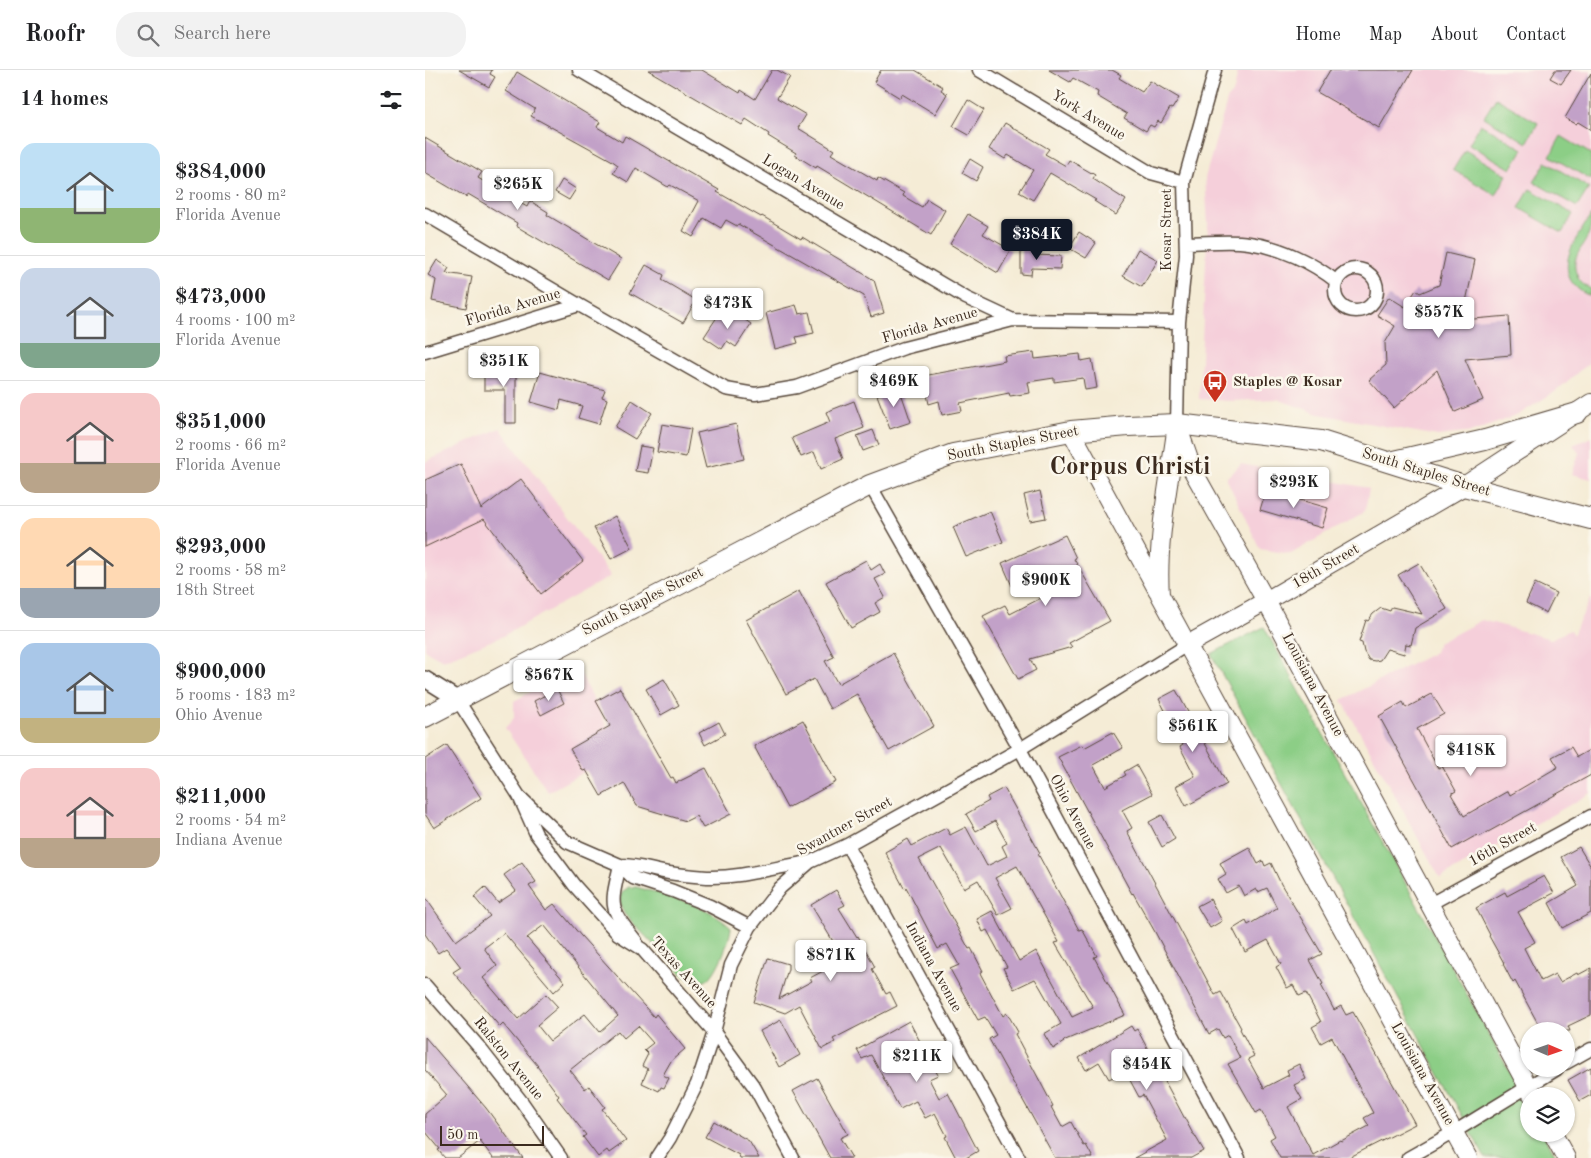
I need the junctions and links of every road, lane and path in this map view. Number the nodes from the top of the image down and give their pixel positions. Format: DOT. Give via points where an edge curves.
graph roads {
  1 [pos="579,70"];
  2 [pos="979,70"];
  3 [pos="1215,70"];
  4 [pos="1184,182"];
  5 [pos="425,214"];
  6 [pos="1186,242"];
  7 [pos="1337,282"];
  8 [pos="579,305"];
  9 [pos="1013,320"];
  10 [pos="1179,322"];
  11 [pos="425,352"];
  12 [pos="1584,408"];
  13 [pos="1177,424"];
  14 [pos="1071,431"];
  15 [pos="1389,462"];
  16 [pos="870,485"];
  17 [pos="1465,486"];
  18 [pos="1591,518"];
  19 [pos="1160,595"];
  20 [pos="1267,601"];
  21 [pos="1187,645"];
  22 [pos="425,679"];
  23 [pos="457,699"];
  24 [pos="425,717"];
  25 [pos="1020,749"];
  26 [pos="519,796"];
  27 [pos="1591,816"];
  28 [pos="847,845"];
  29 [pos="810,862"];
  30 [pos="619,865"];
  31 [pos="1430,904"];
  32 [pos="750,927"];
  33 [pos="642,949"];
  34 [pos="425,985"];
  35 [pos="714,1032"];
  36 [pos="1591,1049"];
  37 [pos="1575,1058"];
  38 [pos="1546,1078"];
  39 [pos="1528,1087"];
  40 [pos="1535,1087"];
  41 [pos="1520,1096"];
  42 [pos="1454,1132"];
  43 [pos="1557,1142"];
  44 [pos="561,1158"];
  45 [pos="657,1158"];
  46 [pos="793,1158"];
  47 [pos="1019,1158"];
  48 [pos="1239,1158"];
  49 [pos="1408,1158"];
  50 [pos="1468,1158"];
  51 [pos="1566,1158"];
  1 -- 9 [label="street, Logan Avenue" via="966,298"];
  2 -- 4 [label="street, York Avenue" via="1151,173"];
  3 -- 4 [label="street, Kosar Street"];
  4 -- 6 [label="street, Kosar Street"];
  5 -- 8 [label="street"];
  6 -- 7 [label="street" via="1248,242 1279,250 1321,270"];
  6 -- 10 [label="street, Kosar Street"];
  8 -- 9 [label="street, Florida Avenue" via="726,389 755,394 797,387 904,348"];
  8 -- 11 [label="street, Florida Avenue"];
  9 -- 10 [label="street, Florida Avenue"];
  10 -- 13 [label="street, Kosar Street"];
  12 -- 15 [label="main road" via="1485,440"];
  12 -- 17 [label="main road, 18th Street"];
  13 -- 14 [label="main road, South Staples Street"];
  13 -- 15 [label="main road, South Staples Street" via="1321,442"];
  13 -- 19 [label="main road, Louisiana Avenue" via="1164,518"];
  13 -- 20 [label="main road, Louisiana Avenue" via="1193,471"];
  14 -- 16 [label="main road, South Staples Street" via="953,454"];
  14 -- 19 [label="main road, Louisiana Avenue"];
  15 -- 17 [label="main road, South Staples Street"];
  16 -- 23 [label="main road, South Staples Street"];
  16 -- 25 [label="street, Ohio Avenue"];
  17 -- 18 [label="main road, South Staples Street"];
  17 -- 20 [label="main road, 18th Street"];
  19 -- 21 [label="main road, Louisiana Avenue"];
  20 -- 21 [label="main road, 18th Street"];
  20 -- 31 [label="main road, Louisiana Avenue"];
  21 -- 25 [label="street, Swantner Street"];
  21 -- 42 [label="main road, Louisiana Avenue"];
  22 -- 23 [label="street"];
  23 -- 24 [label="main road, South Staples Street"];
  23 -- 26 [label="street, Texas Avenue"];
  25 -- 28 [label="street, Swantner Street"];
  25 -- 48 [label="street, Ohio Avenue"];
  26 -- 30 [label="street, Texas Avenue" via="567,842"];
  26 -- 33 [label="street, Texas Avenue" via="536,834 574,885 618,934"];
  27 -- 31 [label="street, 16th Street"];
  28 -- 29 [label="street, Swantner Street"];
  28 -- 47 [label="street, Indiana Avenue"];
  29 -- 30 [label="street, Texas Avenue" via="751,874 708,877"];
  29 -- 32 [label="street, Swantner Street" via="780,888"];
  30 -- 32 [label="street, Texas Avenue" via="633,878 710,906"];
  30 -- 33 [label="street" via="613,909"];
  31 -- 39 [label="main road, Louisiana Avenue"];
  32 -- 35 [label="street, Swantner Street" via="731,965"];
  33 -- 35 [label="street, Texas Avenue"];
  34 -- 44 [label="street, Ralston Avenue" via="479,1047"];
  35 -- 45 [label="street, Swantner Street" via="697,1084"];
  35 -- 46 [label="street, Texas Avenue" via="755,1088"];
  36 -- 37 [label="street"];
  38 -- 40 [label="street"];
  41 -- 42 [label="street"];
  42 -- 49 [label="street"];
  42 -- 50 [label="main road, Louisiana Avenue"];
  43 -- 51 [label="main road"];
}
